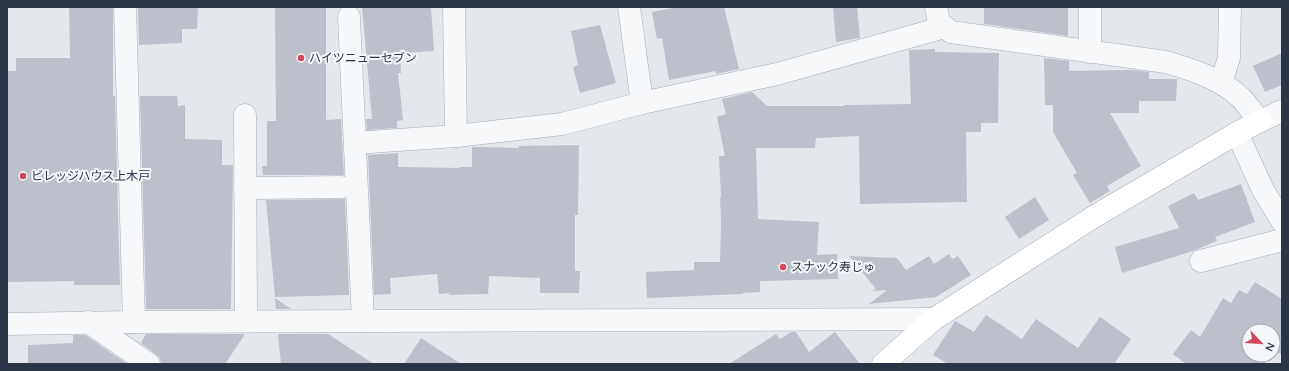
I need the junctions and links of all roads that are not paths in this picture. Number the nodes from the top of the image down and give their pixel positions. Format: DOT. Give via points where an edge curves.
graph roads {
  1 [pos="125,7"];
  2 [pos="454,7"];
  3 [pos="629,7"];
  4 [pos="936,7"];
  5 [pos="1090,7"];
  6 [pos="1230,7"];
  7 [pos="349,17"];
  8 [pos="945,27"];
  9 [pos="1090,52"];
  10 [pos="1221,83"];
  11 [pos="642,103"];
  12 [pos="1282,111"];
  13 [pos="245,115"];
  14 [pos="1260,121"];
  15 [pos="1237,133"];
  16 [pos="456,136"];
  17 [pos="355,143"];
  18 [pos="340,187"];
  19 [pos="245,188"];
  20 [pos="1282,221"];
  21 [pos="1282,240"];
  22 [pos="1201,261"];
  23 [pos="934,318"];
  24 [pos="246,321"];
  25 [pos="363,321"];
  26 [pos="88,322"];
  27 [pos="134,322"];
  28 [pos="7,324"];
  29 [pos="149,364"];
  30 [pos="883,364"];
  1 -- 27 [label="street"];
  2 -- 16 [label="street"];
  3 -- 11 [label="street"];
  4 -- 8 [label="street" via="939,23"];
  5 -- 9 [label="street"];
  6 -- 10 [label="street" via="1228,58"];
  7 -- 17 [label="street"];
  8 -- 9 [label="street" via="951,32"];
  8 -- 11 [label="street" via="777,74"];
  9 -- 10 [label="street" via="1166,62 1196,71"];
  10 -- 14 [label="street" via="1241,98"];
  11 -- 16 [label="street" via="562,124"];
  12 -- 14 [label="street"];
  13 -- 19 [label="street"];
  14 -- 15 [label="street"];
  15 -- 20 [label="street" via="1263,190"];
  15 -- 23 [label="street" via="1095,216"];
  16 -- 17 [label="street"];
  17 -- 25 [label="street"];
  18 -- 19 [label="street"];
  19 -- 24 [label="street"];
  21 -- 22 [label="street"];
  23 -- 25 [label="street"];
  23 -- 30 [label="street"];
  24 -- 25 [label="street"];
  24 -- 27 [label="street"];
  26 -- 27 [label="street"];
  26 -- 28 [label="street"];
  26 -- 29 [label="street"];
}
